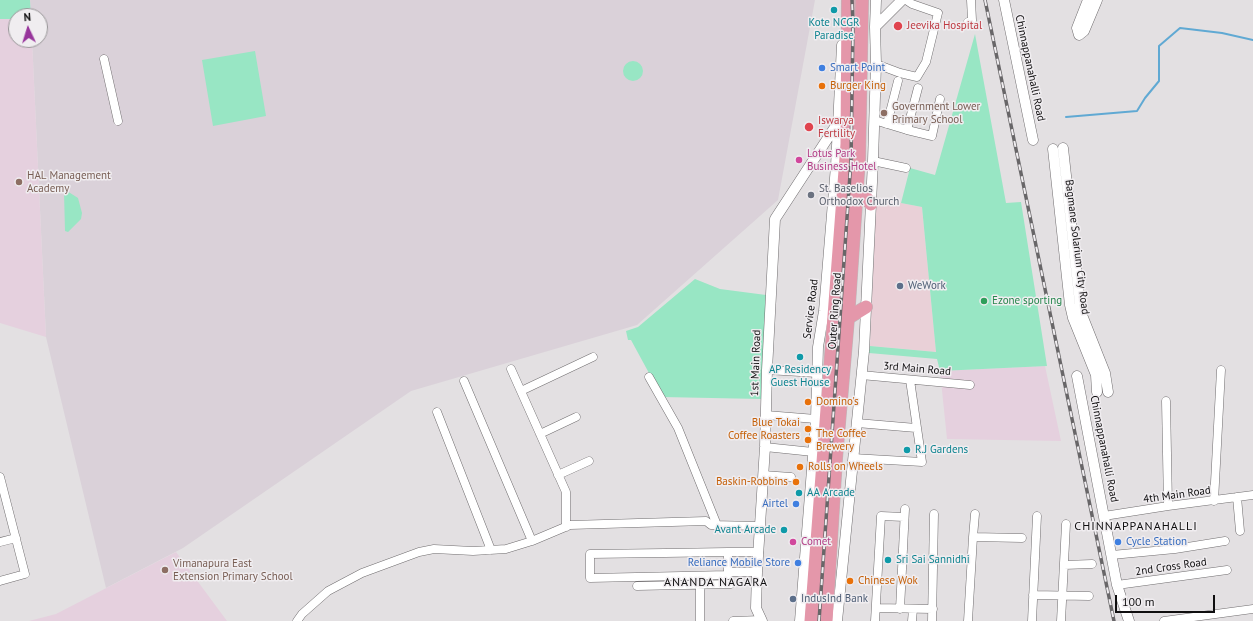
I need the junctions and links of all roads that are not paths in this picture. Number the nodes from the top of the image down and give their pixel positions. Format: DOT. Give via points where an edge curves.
graph roads {
  1 [pos="842,0"];
  2 [pos="848,0"];
  3 [pos="862,0"];
  4 [pos="876,0"];
  5 [pos="902,0"];
  6 [pos="906,0"];
  7 [pos="971,0"];
  8 [pos="1004,0"];
  9 [pos="1088,0"];
  10 [pos="1097,0"];
  11 [pos="968,22"];
  12 [pos="875,27"];
  13 [pos="104,59"];
  14 [pos="876,64"];
  15 [pos="898,81"];
  16 [pos="918,88"];
  17 [pos="940,99"];
  18 [pos="874,120"];
  19 [pos="118,121"];
  20 [pos="838,124"];
  21 [pos="887,124"];
  22 [pos="907,130"];
  23 [pos="1033,140"];
  24 [pos="1058,148"];
  25 [pos="873,161"];
  26 [pos="906,168"];
  27 [pos="857,187"];
  28 [pos="871,204"];
  29 [pos="866,307"];
  30 [pos="848,318"];
  31 [pos="593,357"];
  32 [pos="511,369"];
  33 [pos="767,370"];
  34 [pos="1221,370"];
  35 [pos="816,373"];
  36 [pos="861,376"];
  37 [pos="1077,376"];
  38 [pos="648,377"];
  39 [pos="910,380"];
  40 [pos="464,381"];
  41 [pos="970,385"];
  42 [pos="521,391"];
  43 [pos="1102,392"];
  44 [pos="1166,401"];
  45 [pos="437,412"];
  46 [pos="766,415"];
  47 [pos="576,417"];
  48 [pos="816,419"];
  49 [pos="857,423"];
  50 [pos="916,428"];
  51 [pos="540,434"];
  52 [pos="765,447"];
  53 [pos="813,452"];
  54 [pos="852,458"];
  55 [pos="589,461"];
  56 [pos="558,475"];
  57 [pos="763,475"];
  58 [pos="0,477"];
  59 [pos="791,477"];
  60 [pos="1253,495"];
  61 [pos="1237,497"];
  62 [pos="1214,501"];
  63 [pos="1168,506"];
  64 [pos="934,514"];
  65 [pos="975,514"];
  66 [pos="1037,516"];
  67 [pos="1104,516"];
  68 [pos="1066,524"];
  69 [pos="717,525"];
  70 [pos="760,526"];
  71 [pos="566,527"];
  72 [pos="1240,531"];
  73 [pos="973,537"];
  74 [pos="16,538"];
  75 [pos="1022,538"];
  76 [pos="532,541"];
  77 [pos="1225,541"];
  78 [pos="0,542"];
  79 [pos="491,550"];
  80 [pos="728,552"];
  81 [pos="759,552"];
  82 [pos="1112,555"];
  83 [pos="1092,564"];
  84 [pos="1064,565"];
  85 [pos="1228,570"];
  86 [pos="728,572"];
  87 [pos="757,572"];
  88 [pos="0,581"];
  89 [pos="731,584"];
  90 [pos="700,585"];
  91 [pos="1118,585"];
  92 [pos="637,586"];
  93 [pos="1034,595"];
  94 [pos="1062,595"];
  95 [pos="1089,596"];
  96 [pos="876,608"];
  97 [pos="913,608"];
  98 [pos="900,609"];
  99 [pos="933,609"];
  100 [pos="1253,609"];
  101 [pos="762,620"];
  102 [pos="297,621"];
  103 [pos="700,621"];
  104 [pos="733,621"];
  105 [pos="800,621"];
  106 [pos="811,621"];
  107 [pos="826,621"];
  108 [pos="837,621"];
  109 [pos="875,621"];
  110 [pos="912,621"];
  111 [pos="932,621"];
  112 [pos="968,621"];
  113 [pos="1032,621"];
  114 [pos="1061,621"];
  115 [pos="1129,621"];
  116 [pos="1164,621"];
  1 -- 20 [label="street, Service Road"];
  2 -- 106 [label="highway, Outer Ring Road" via="847,144"];
  3 -- 27 [label="highway, Outer Ring Road"];
  4 -- 12 [label="street"];
  5 -- 12 [label="street"];
  6 -- 14 [label="street" via="938,13 926,62 917,77"];
  7 -- 11 [label="street" via="972,21"];
  8 -- 23 [label="street, Chinnappanahalli Road"];
  9 -- 10 [label="street" via="1077,28 1079,35 1084,31"];
  12 -- 14 [label="street"];
  13 -- 19 [label="street"];
  14 -- 18 [label="street"];
  15 -- 21 [label="street"];
  16 -- 22 [label="street"];
  17 -- 22 [label="street" via="932,136"];
  18 -- 21 [label="street"];
  18 -- 25 [label="street"];
  20 -- 33 [label="street, 1st Main Road" via="774,219"];
  20 -- 35 [label="street, Service Road" via="824,311"];
  21 -- 22 [label="street"];
  24 -- 43 [label="street, Bagmane Solarium City Road" via="1082,315 1105,373"];
  25 -- 26 [label="street"];
  25 -- 28 [label="street"];
  27 -- 28 [label="highway"];
  27 -- 30 [label="highway, Outer Ring Road"];
  28 -- 29 [label="street"];
  29 -- 30 [label="highway"];
  29 -- 36 [label="street"];
  30 -- 107 [label="highway, Outer Ring Road"];
  31 -- 42 [label="street"];
  32 -- 42 [label="street"];
  33 -- 35 [label="street"];
  33 -- 46 [label="street, 1st Main Road"];
  34 -- 62 [label="street"];
  35 -- 48 [label="street, Service Road"];
  36 -- 39 [label="street, 3rd Main Road"];
  36 -- 49 [label="street"];
  37 -- 67 [label="street, Chinnappanahalli Road"];
  38 -- 69 [label="street" via="678,428"];
  39 -- 41 [label="street, 3rd Main Road"];
  39 -- 50 [label="street"];
  40 -- 76 [label="street"];
  42 -- 51 [label="street"];
  44 -- 63 [label="street"];
  45 -- 79 [label="street"];
  46 -- 48 [label="street"];
  46 -- 52 [label="street, 1st Main Road"];
  47 -- 51 [label="street"];
  48 -- 53 [label="street, Service Road"];
  49 -- 50 [label="street"];
  49 -- 54 [label="street"];
  50 -- 54 [label="street" via="922,462"];
  51 -- 56 [label="street"];
  52 -- 53 [label="street"];
  52 -- 57 [label="street, 1st Main Road"];
  53 -- 105 [label="street, Service Road"];
  54 -- 108 [label="street"];
  55 -- 56 [label="street"];
  56 -- 71 [label="street" via="566,492"];
  57 -- 59 [label="street"];
  57 -- 70 [label="street, 1st Main Road"];
  58 -- 74 [label="street"];
  60 -- 61 [label="street, 4th Main Road"];
  61 -- 62 [label="street, 4th Main Road"];
  61 -- 72 [label="street"];
  62 -- 63 [label="street, 4th Main Road"];
  63 -- 67 [label="street, 4th Main Road"];
  64 -- 99 [label="street"];
  65 -- 73 [label="street"];
  66 -- 93 [label="street"];
  67 -- 82 [label="street, Chinnappanahalli Road"];
  68 -- 84 [label="street"];
  69 -- 70 [label="street"];
  69 -- 71 [label="street" via="711,525 706,521"];
  70 -- 81 [label="street, 1st Main Road"];
  71 -- 76 [label="street"];
  73 -- 75 [label="street"];
  73 -- 112 [label="street"];
  74 -- 78 [label="street"];
  74 -- 88 [label="street" via="25,574"];
  76 -- 79 [label="street" via="506,549"];
  77 -- 82 [label="street"];
  79 -- 102 [label="street" via="434,549 389,562 328,591"];
  80 -- 81 [label="street"];
  80 -- 86 [label="street"];
  80 -- 86 [label="street" via="590,554 590,578 722,576 728,575"];
  81 -- 87 [label="street, 1st Main Road"];
  82 -- 91 [label="street, Chinnappanahalli Road"];
  83 -- 84 [label="street"];
  84 -- 94 [label="street"];
  85 -- 91 [label="street, 2nd Cross Road"];
  86 -- 87 [label="street"];
  87 -- 101 [label="street, 1st Main Road" via="756,608"];
  89 -- 90 [label="street"];
  90 -- 92 [label="street"];
  90 -- 103 [label="street"];
  91 -- 115 [label="street, Chinnappanahalli Road"];
  93 -- 94 [label="street"];
  93 -- 113 [label="street"];
  94 -- 95 [label="street"];
  94 -- 114 [label="street"];
  96 -- 98 [label="street"];
  96 -- 98 [label="street" via="881,516 904,513"];
  96 -- 109 [label="street"];
  97 -- 98 [label="street"];
  97 -- 99 [label="street"];
  97 -- 110 [label="street"];
  99 -- 111 [label="street"];
  100 -- 116 [label="street"];
  101 -- 104 [label="street"];
}
